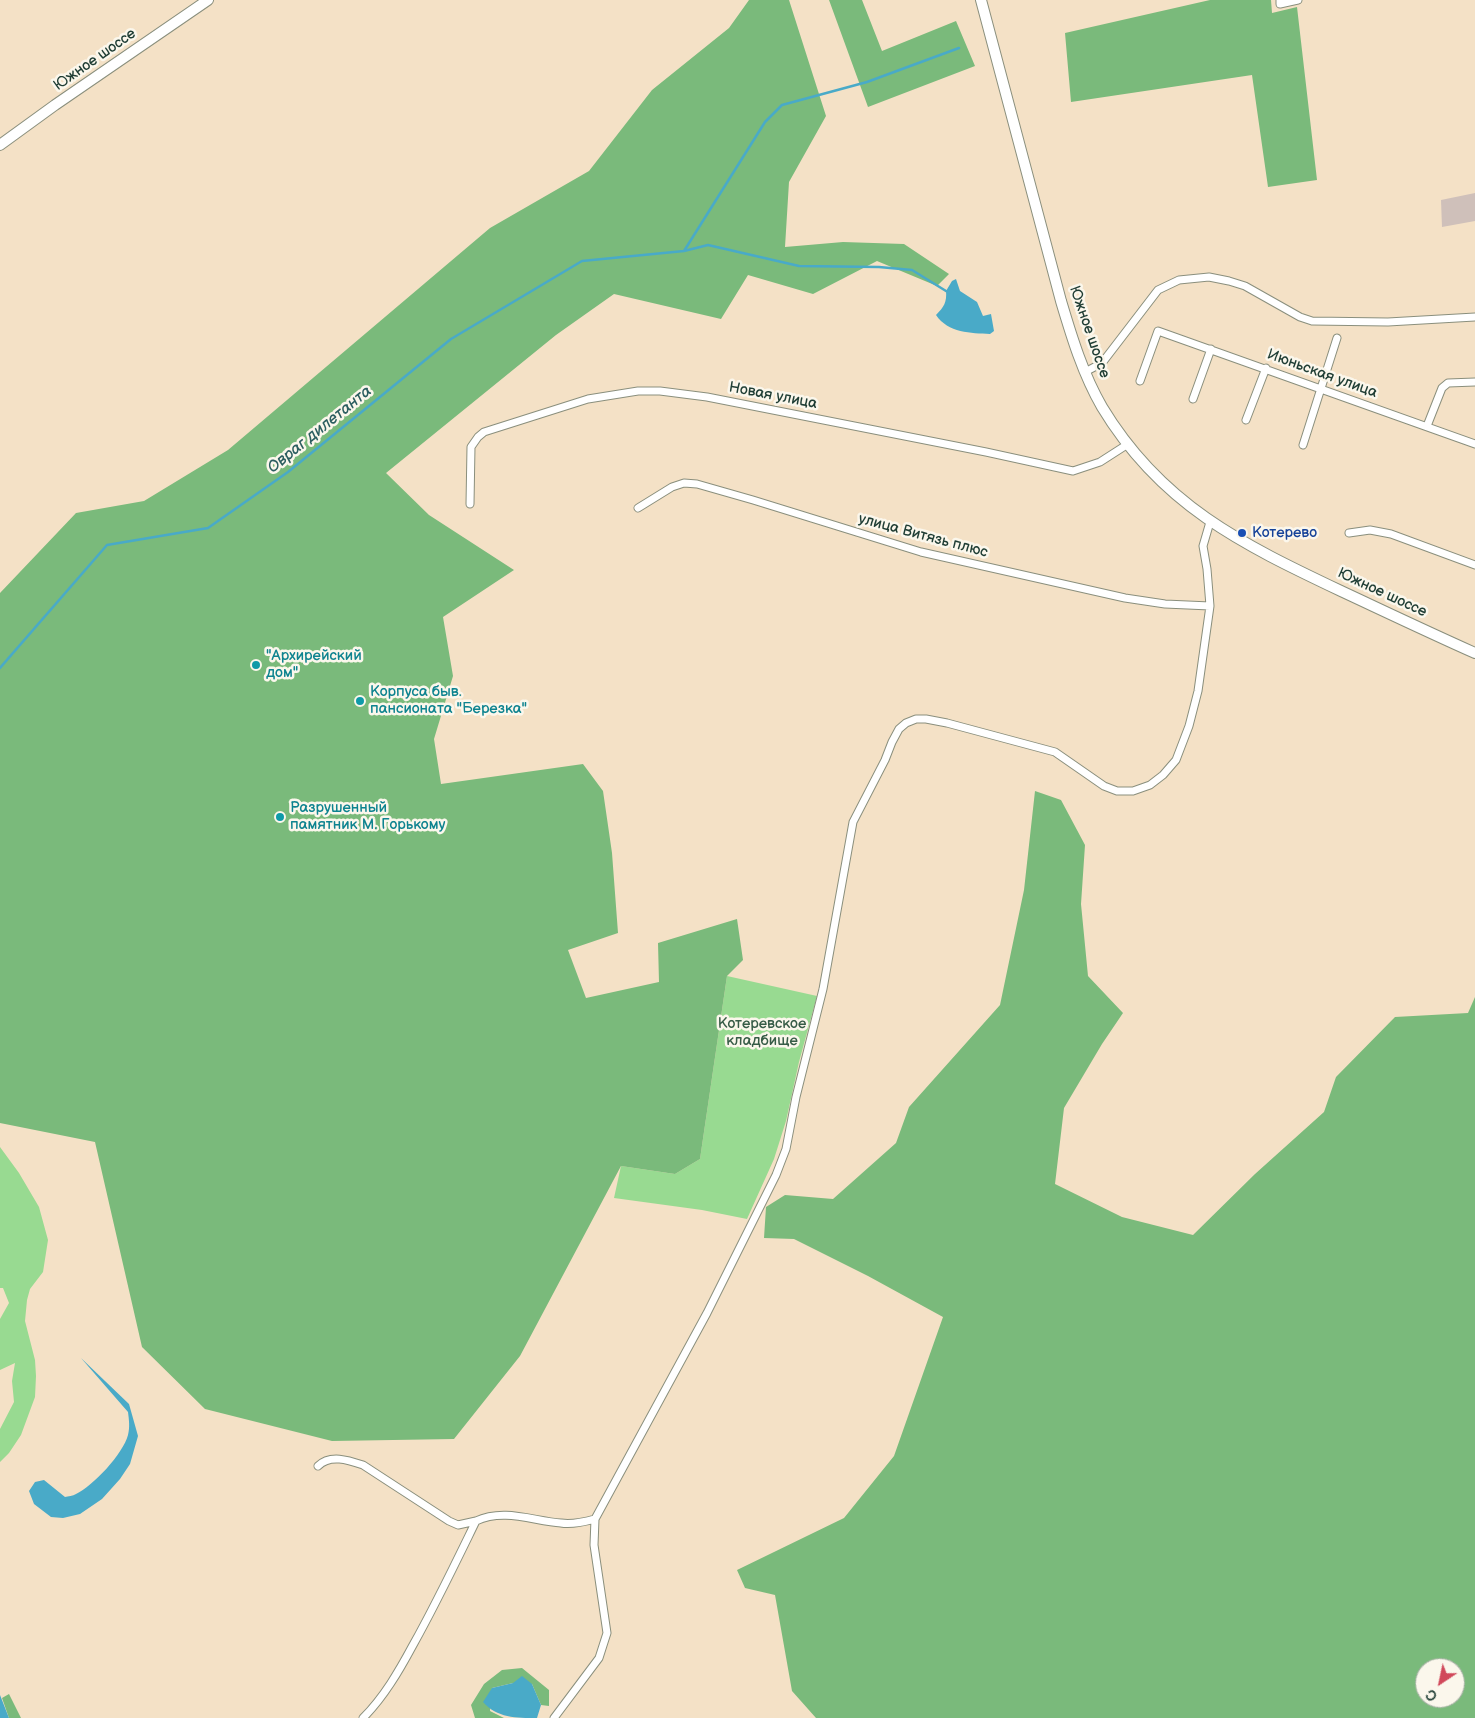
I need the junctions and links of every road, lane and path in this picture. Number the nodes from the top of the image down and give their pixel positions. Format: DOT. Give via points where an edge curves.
graph roads {
  1 [pos="208,0"];
  2 [pos="981,0"];
  3 [pos="1280,0"];
  4 [pos="1298,0"];
  5 [pos="0,145"];
  6 [pos="1475,317"];
  7 [pos="1337,338"];
  8 [pos="1211,350"];
  9 [pos="1266,368"];
  10 [pos="1085,372"];
  11 [pos="1140,381"];
  12 [pos="1475,382"];
  13 [pos="1321,388"];
  14 [pos="1193,400"];
  15 [pos="1246,420"];
  16 [pos="1427,426"];
  17 [pos="1128,444"];
  18 [pos="1475,444"];
  19 [pos="1303,445"];
  20 [pos="470,504"];
  21 [pos="638,508"];
  22 [pos="1210,522"];
  23 [pos="1349,533"];
  24 [pos="1475,565"];
  25 [pos="1210,606"];
  26 [pos="1475,654"];
  27 [pos="318,1466"];
  28 [pos="595,1519"];
  29 [pos="476,1520"];
  30 [pos="363,1718"];
  31 [pos="554,1718"];
  1 -- 5 [label="main road, Южное шоссе"];
  2 -- 10 [label="main road, Южное шоссе" via="1061,302"];
  3 -- 4 [label="street" via="1280,4"];
  6 -- 10 [label="street" via="1388,322 1312,321 1245,286 1209,277 1193,277 1158,290 1102,363"];
  7 -- 13 [label="street"];
  8 -- 9 [label="street, Июньская улица"];
  8 -- 11 [label="street, Июньская улица" via="1158,331"];
  8 -- 14 [label="street"];
  9 -- 13 [label="street, Июньская улица"];
  9 -- 15 [label="street"];
  10 -- 17 [label="main road, Южное шоссе" via="1103,408"];
  12 -- 16 [label="street" via="1448,383 1442,388"];
  13 -- 16 [label="street, Июньская улица"];
  13 -- 19 [label="street"];
  16 -- 18 [label="street, Июньская улица"];
  17 -- 20 [label="street, Новая улица" via="1100,462 1073,471 707,397 638,391 588,399 484,432 471,447"];
  17 -- 22 [label="main road, Южное шоссе" via="1164,485"];
  21 -- 25 [label="street, улица Витязь плюс" via="672,487 684,483 697,484 920,552 1125,598"];
  22 -- 25 [label="street" via="1203,546"];
  22 -- 26 [label="main road, Южное шоссе" via="1284,564"];
  23 -- 24 [label="street" via="1370,530 1391,534"];
  25 -- 28 [label="street" via="1198,691 1176,760 1163,775 1133,791 1117,791 1104,786 1055,752 965,728 916,719 899,729 853,822 823,989 786,1149 776,1175 707,1313"];
  27 -- 29 [label="street" via="331,1459 362,1465 449,1521 458,1525"];
  28 -- 29 [label="street" via="562,1524 502,1515"];
  28 -- 31 [label="street" via="594,1545 607,1633 599,1658"];
  29 -- 30 [label="street" via="408,1654"];
}
